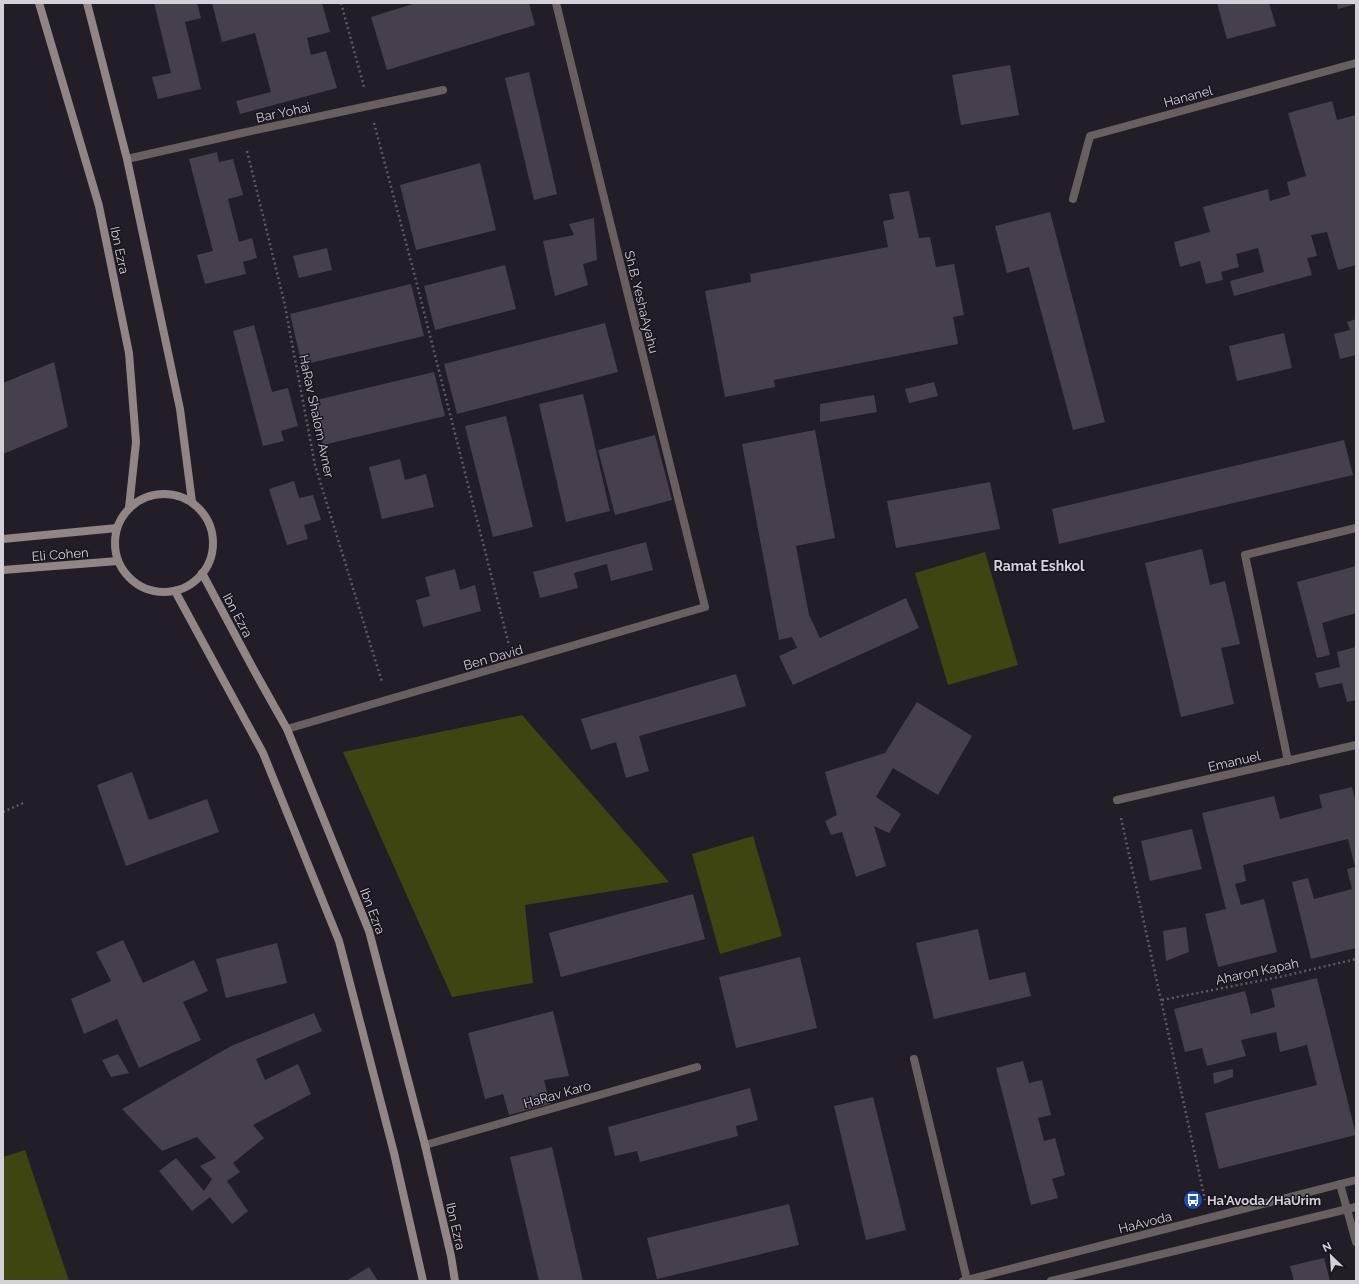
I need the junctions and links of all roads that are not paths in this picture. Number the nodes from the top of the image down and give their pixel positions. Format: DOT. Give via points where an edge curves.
graph roads {
  1 [pos="39,3"];
  2 [pos="87,3"];
  3 [pos="556,3"];
  4 [pos="1356,63"];
  5 [pos="444,90"];
  6 [pos="127,159"];
  7 [pos="1073,199"];
  8 [pos="192,502"];
  9 [pos="129,508"];
  10 [pos="117,528"];
  11 [pos="1356,528"];
  12 [pos="3,539"];
  13 [pos="118,561"];
  14 [pos="3,570"];
  15 [pos="202,573"];
  16 [pos="175,591"];
  17 [pos="705,607"];
  18 [pos="287,729"];
  19 [pos="1356,745"];
  20 [pos="1288,761"];
  21 [pos="1117,800"];
  22 [pos="914,1059"];
  23 [pos="697,1067"];
  24 [pos="425,1145"];
  25 [pos="1356,1180"];
  26 [pos="1340,1184"];
  27 [pos="1356,1208"];
  28 [pos="1347,1210"];
  29 [pos="1356,1242"];
  30 [pos="423,1281"];
  31 [pos="455,1281"];
  32 [pos="965,1281"];
  33 [pos="1051,1281"];
  1 -- 9 [label="street, Ibn Ezra" via="99,206 129,353 136,442"];
  2 -- 6 [label="street, Ibn Ezra"];
  3 -- 17 [label="street, Sh.B. YeshaAyahu"];
  4 -- 7 [label="street, Hananel" via="1090,136"];
  5 -- 6 [label="street, Bar Yohai"];
  6 -- 8 [label="street, Ibn Ezra" via="180,409"];
  8 -- 9 [label="street" via="176,495 159,494 143,498"];
  8 -- 15 [label="street" via="209,522 213,536 210,562"];
  9 -- 10 [label="street"];
  10 -- 12 [label="street, Eli Cohen"];
  10 -- 13 [label="street" via="115,545"];
  11 -- 20 [label="street" via="1245,556"];
  13 -- 14 [label="street, Eli Cohen"];
  13 -- 16 [label="street" via="135,583 161,592"];
  15 -- 16 [label="street" via="190,585"];
  15 -- 18 [label="street, Ibn Ezra"];
  16 -- 30 [label="street" via="262,753 339,941 394,1152"];
  17 -- 18 [label="street, Ben David"];
  18 -- 24 [label="street, Ibn Ezra" via="370,931"];
  19 -- 20 [label="street, Emanuel"];
  20 -- 21 [label="street, Emanuel"];
  22 -- 32 [label="street"];
  23 -- 24 [label="street, HaRav Karo"];
  24 -- 31 [label="street, Ibn Ezra"];
  25 -- 26 [label="street, HaAvoda"];
  26 -- 28 [label="street"];
  26 -- 32 [label="street, HaAvoda"];
  27 -- 28 [label="street"];
  28 -- 29 [label="street"];
  28 -- 33 [label="street"];
}
